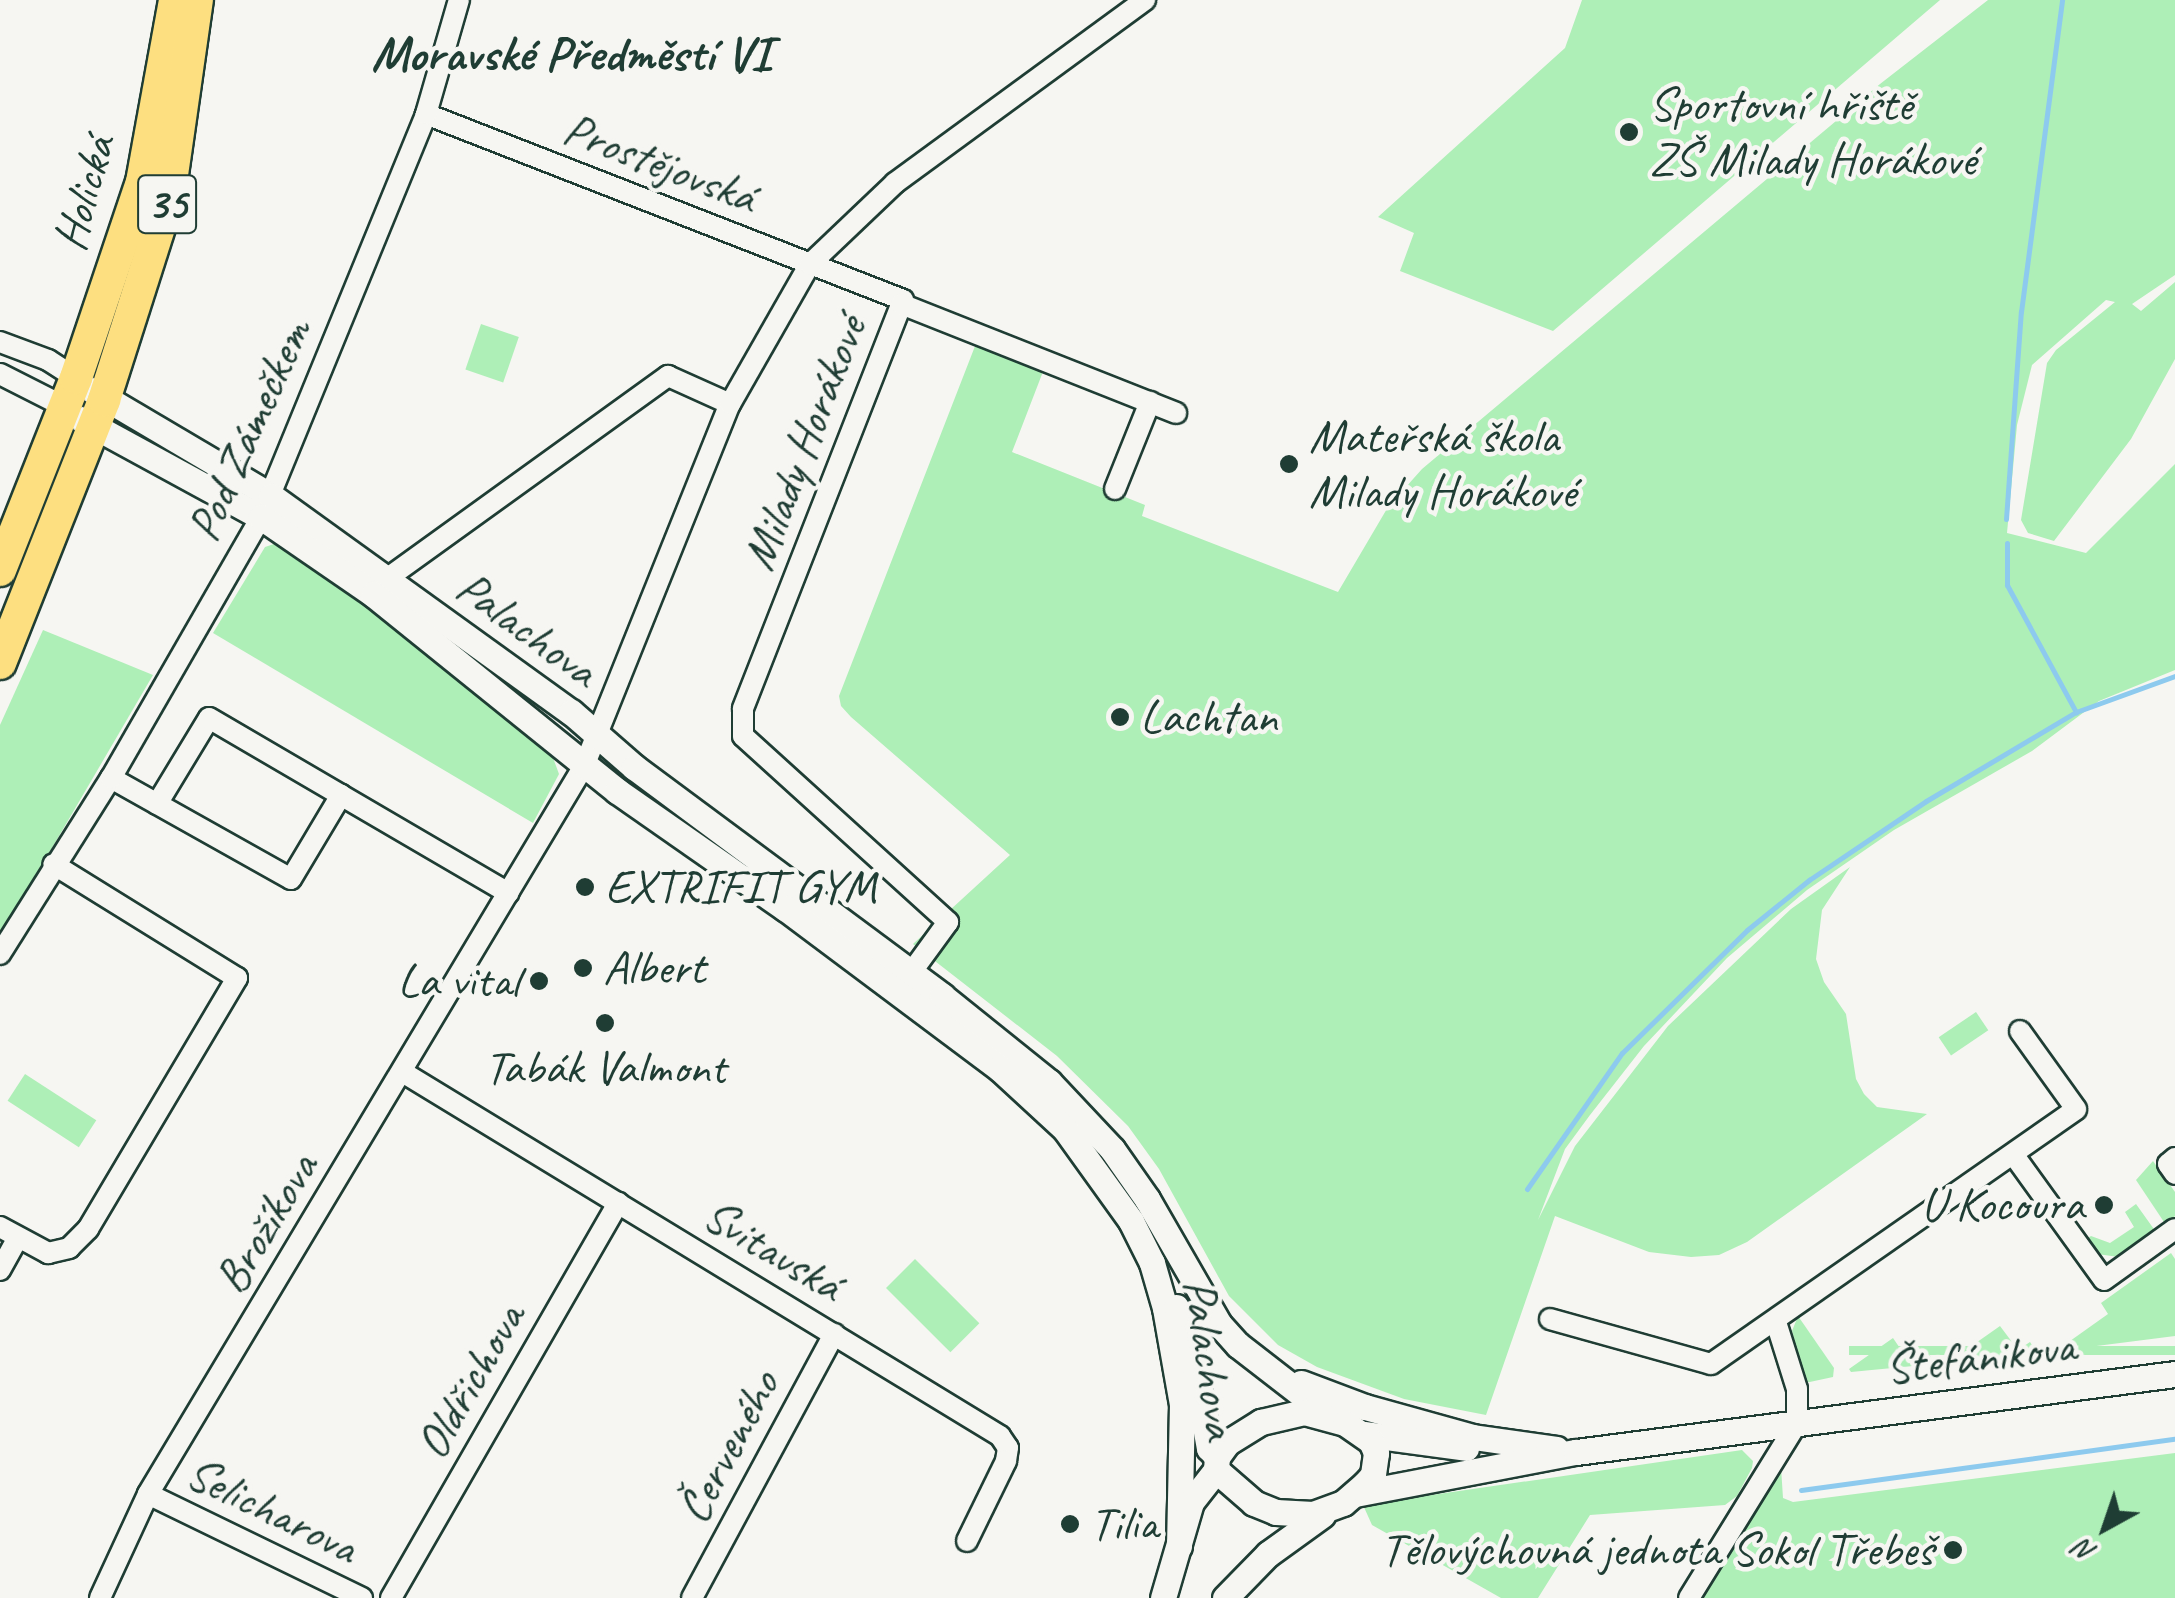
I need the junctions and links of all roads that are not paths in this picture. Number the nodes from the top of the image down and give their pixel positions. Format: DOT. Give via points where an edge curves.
graph roads {
  1 [pos="175,0"];
  2 [pos="197,0"];
  3 [pos="459,0"];
  4 [pos="1145,0"];
  5 [pos="426,114"];
  6 [pos="810,264"];
  7 [pos="902,304"];
  8 [pos="0,342"];
  9 [pos="0,374"];
  10 [pos="70,392"];
  11 [pos="1150,402"];
  12 [pos="730,404"];
  13 [pos="1176,412"];
  14 [pos="99,414"];
  15 [pos="1115,490"];
  16 [pos="266,507"];
  17 [pos="0,570"];
  18 [pos="386,580"];
  19 [pos="0,663"];
  20 [pos="599,735"];
  21 [pos="585,764"];
  22 [pos="110,778"];
  23 [pos="341,795"];
  24 [pos="156,804"];
  25 [pos="53,864"];
  26 [pos="509,893"];
  27 [pos="0,954"];
  28 [pos="904,982"];
  29 [pos="2020,1031"];
  30 [pos="404,1073"];
  31 [pos="2013,1154"];
  32 [pos="2175,1158"];
  33 [pos="2175,1174"];
  34 [pos="618,1203"];
  35 [pos="2175,1230"];
  36 [pos="8,1232"];
  37 [pos="1152,1263"];
  38 [pos="0,1270"];
  39 [pos="1550,1320"];
  40 [pos="1776,1322"];
  41 [pos="834,1334"];
  42 [pos="1271,1371"];
  43 [pos="2175,1374"];
  44 [pos="1332,1418"];
  45 [pos="1797,1423"];
  46 [pos="1364,1434"];
  47 [pos="1576,1452"];
  48 [pos="1216,1464"];
  49 [pos="148,1494"];
  50 [pos="1354,1494"];
  51 [pos="1330,1510"];
  52 [pos="967,1541"];
  53 [pos="1179,1546"];
  54 [pos="100,1598"];
  55 [pos="362,1598"];
  56 [pos="391,1598"];
  57 [pos="692,1598"];
  58 [pos="1163,1598"];
  59 [pos="1226,1598"];
  60 [pos="1689,1598"];
  1 -- 10 [label="main road, Holická / 35" via="142,182"];
  2 -- 14 [label="main road, Holická / 35" via="169,196"];
  3 -- 5 [label="street, Pod Zámečkem"];
  4 -- 6 [label="street, Milady Horákové" via="895,183"];
  5 -- 6 [label="street, Prostějovská"];
  5 -- 16 [label="street, Pod Zámečkem"];
  6 -- 7 [label="street, Milady Horákové"];
  6 -- 12 [label="street, Milady Horákové"];
  7 -- 11 [label="street"];
  7 -- 28 [label="street, Milady Horákové" via="743,709 744,736 948,922"];
  8 -- 10 [label="street" via="48,360"];
  9 -- 10 [label="street"];
  10 -- 14 [label="street, Palachova"];
  10 -- 17 [label="main road, 35"];
  11 -- 13 [label="street"];
  11 -- 15 [label="street"];
  12 -- 18 [label="street, Milady Horákové" via="668,376"];
  12 -- 20 [label="street, Milady Horákové"];
  14 -- 16 [label="street, Palachova"];
  14 -- 19 [label="main road, 35"];
  16 -- 18 [label="street, Palachova"];
  16 -- 21 [label="street, Palachova"];
  16 -- 22 [label="street, Pod Zámečkem"];
  18 -- 20 [label="street, Palachova"];
  20 -- 21 [label="street, Milady Horákové"];
  20 -- 28 [label="street, Palachova"];
  21 -- 26 [label="street, Brožíkova"];
  21 -- 28 [label="street, Palachova"];
  22 -- 24 [label="street"];
  22 -- 25 [label="street, Pod Zámečkem"];
  23 -- 24 [label="street" via="291,878"];
  23 -- 24 [label="street" via="208,718"];
  23 -- 26 [label="street"];
  25 -- 27 [label="street, Pod Zámečkem"];
  25 -- 36 [label="street" via="237,978 88,1229 70,1248 48,1253"];
  26 -- 30 [label="street, Brožíkova"];
  28 -- 37 [label="street, Palachova" via="1065,1129 1116,1195"];
  28 -- 42 [label="street, Palachova" via="1082,1114 1147,1199 1219,1324"];
  29 -- 31 [label="street" via="2076,1109"];
  30 -- 34 [label="street, Svitavská"];
  30 -- 49 [label="street, Brožíkova"];
  31 -- 35 [label="street, Štefánikova" via="2104,1280"];
  31 -- 40 [label="street"];
  32 -- 33 [label="street" via="2168,1164"];
  34 -- 41 [label="street, Svitavská"];
  34 -- 56 [label="street, Oldřichova"];
  36 -- 38 [label="street"];
  37 -- 48 [label="street" via="1189,1336"];
  37 -- 53 [label="street, Palachova" via="1182,1404"];
  39 -- 40 [label="street" via="1712,1364"];
  40 -- 45 [label="street" via="1796,1390"];
  41 -- 52 [label="street, Svitavská" via="1006,1442 1006,1462"];
  41 -- 57 [label="street, Červeného"];
  42 -- 44 [label="street, Palachova"];
  42 -- 47 [label="street" via="1472,1437"];
  43 -- 45 [label="street, Štefánikova"];
  44 -- 46 [label="street"];
  44 -- 48 [label="street" via="1282,1414 1236,1437"];
  45 -- 47 [label="street, Štefánikova"];
  45 -- 60 [label="street"];
  46 -- 47 [label="street, Štefánikova" via="1470,1449"];
  46 -- 50 [label="street" via="1377,1461"];
  47 -- 50 [label="street, Štefánikova"];
  48 -- 51 [label="street" via="1245,1497 1276,1512"];
  48 -- 53 [label="street" via="1192,1502"];
  49 -- 54 [label="street, Brožíkova"];
  49 -- 55 [label="street, Selicharova"];
  50 -- 51 [label="street"];
  51 -- 59 [label="street" via="1268,1554"];
  53 -- 58 [label="street"];
}
